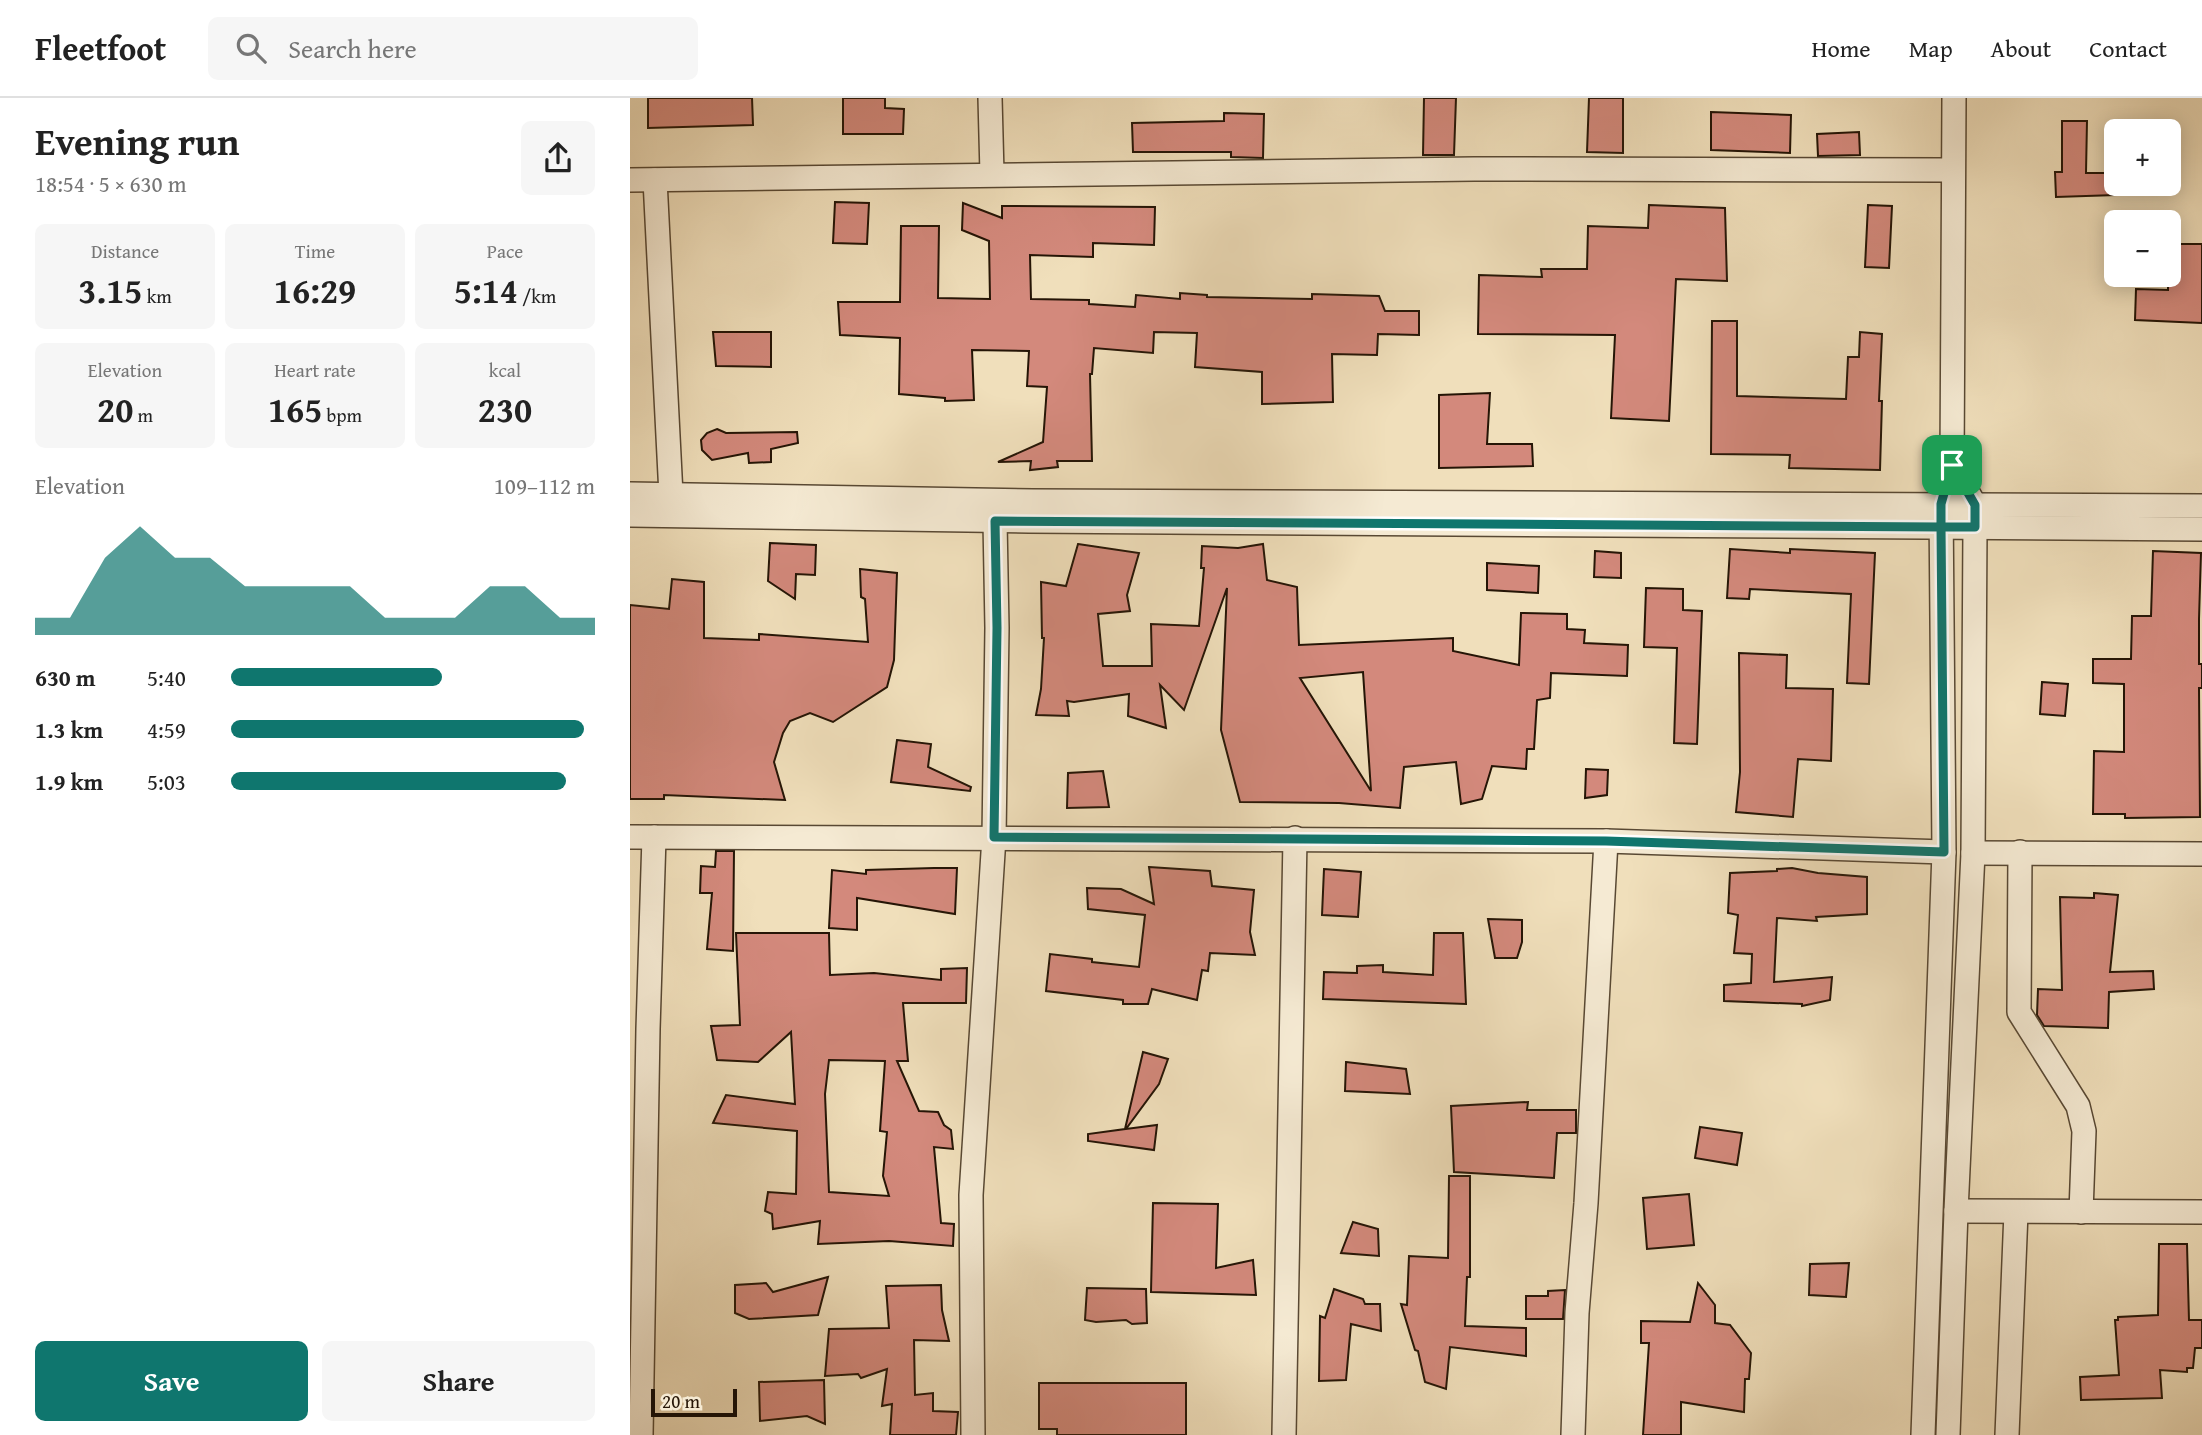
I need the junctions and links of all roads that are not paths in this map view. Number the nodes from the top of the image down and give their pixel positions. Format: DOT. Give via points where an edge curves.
graph roads {
  1 [pos="990,98"];
  2 [pos="1954,98"];
  3 [pos="1952,170"];
  4 [pos="992,174"];
  5 [pos="630,180"];
  6 [pos="655,180"];
  7 [pos="1952,465"];
  8 [pos="630,494"];
  9 [pos="671,495"];
  10 [pos="1941,504"];
  11 [pos="2202,506"];
  12 [pos="630,515"];
  13 [pos="1975,516"];
  14 [pos="995,521"];
  15 [pos="1941,527"];
  16 [pos="2202,529"];
  17 [pos="630,837"];
  18 [pos="654,837"];
  19 [pos="994,837"];
  20 [pos="1295,838"];
  21 [pos="1606,841"];
  22 [pos="1944,852"];
  23 [pos="2020,852"];
  24 [pos="1973,853"];
  25 [pos="2202,854"];
  26 [pos="639,1029"];
  27 [pos="1956,1211"];
  28 [pos="2016,1212"];
  29 [pos="2081,1212"];
  30 [pos="2202,1212"];
  31 [pos="641,1435"];
  32 [pos="973,1435"];
  33 [pos="1284,1435"];
  34 [pos="1573,1435"];
  35 [pos="1923,1435"];
  36 [pos="1948,1435"];
  37 [pos="2007,1435"];
  1 -- 4 [label="street"];
  2 -- 3 [label="street"];
  3 -- 4 [label="street"];
  3 -- 7 [label="street"];
  4 -- 6 [label="street"];
  5 -- 6 [label="street"];
  6 -- 9 [label="street"];
  7 -- 10 [label="street"];
  7 -- 13 [label="street"];
  8 -- 9 [label="street"];
  9 -- 10 [label="street"];
  10 -- 13 [label="street"];
  10 -- 15 [label="street"];
  11 -- 13 [label="street"];
  12 -- 14 [label="street"];
  13 -- 15 [label="street"];
  13 -- 16 [label="street"];
  13 -- 24 [label="street"];
  14 -- 15 [label="street"];
  14 -- 19 [label="street"];
  15 -- 22 [label="street"];
  17 -- 18 [label="street"];
  18 -- 19 [label="street"];
  18 -- 26 [label="street"];
  19 -- 20 [label="street"];
  19 -- 32 [label="street" via="971,1195"];
  20 -- 21 [label="street"];
  20 -- 33 [label="street"];
  21 -- 22 [label="street"];
  21 -- 34 [label="street"];
  22 -- 35 [label="street"];
  23 -- 24 [label="street"];
  23 -- 25 [label="street"];
  23 -- 29 [label="street" via="2019,1012 2078,1106 2084,1130"];
  24 -- 27 [label="street"];
  26 -- 31 [label="street"];
  27 -- 28 [label="street"];
  27 -- 36 [label="street"];
  28 -- 29 [label="street"];
  28 -- 37 [label="street"];
  29 -- 30 [label="street"];
}
